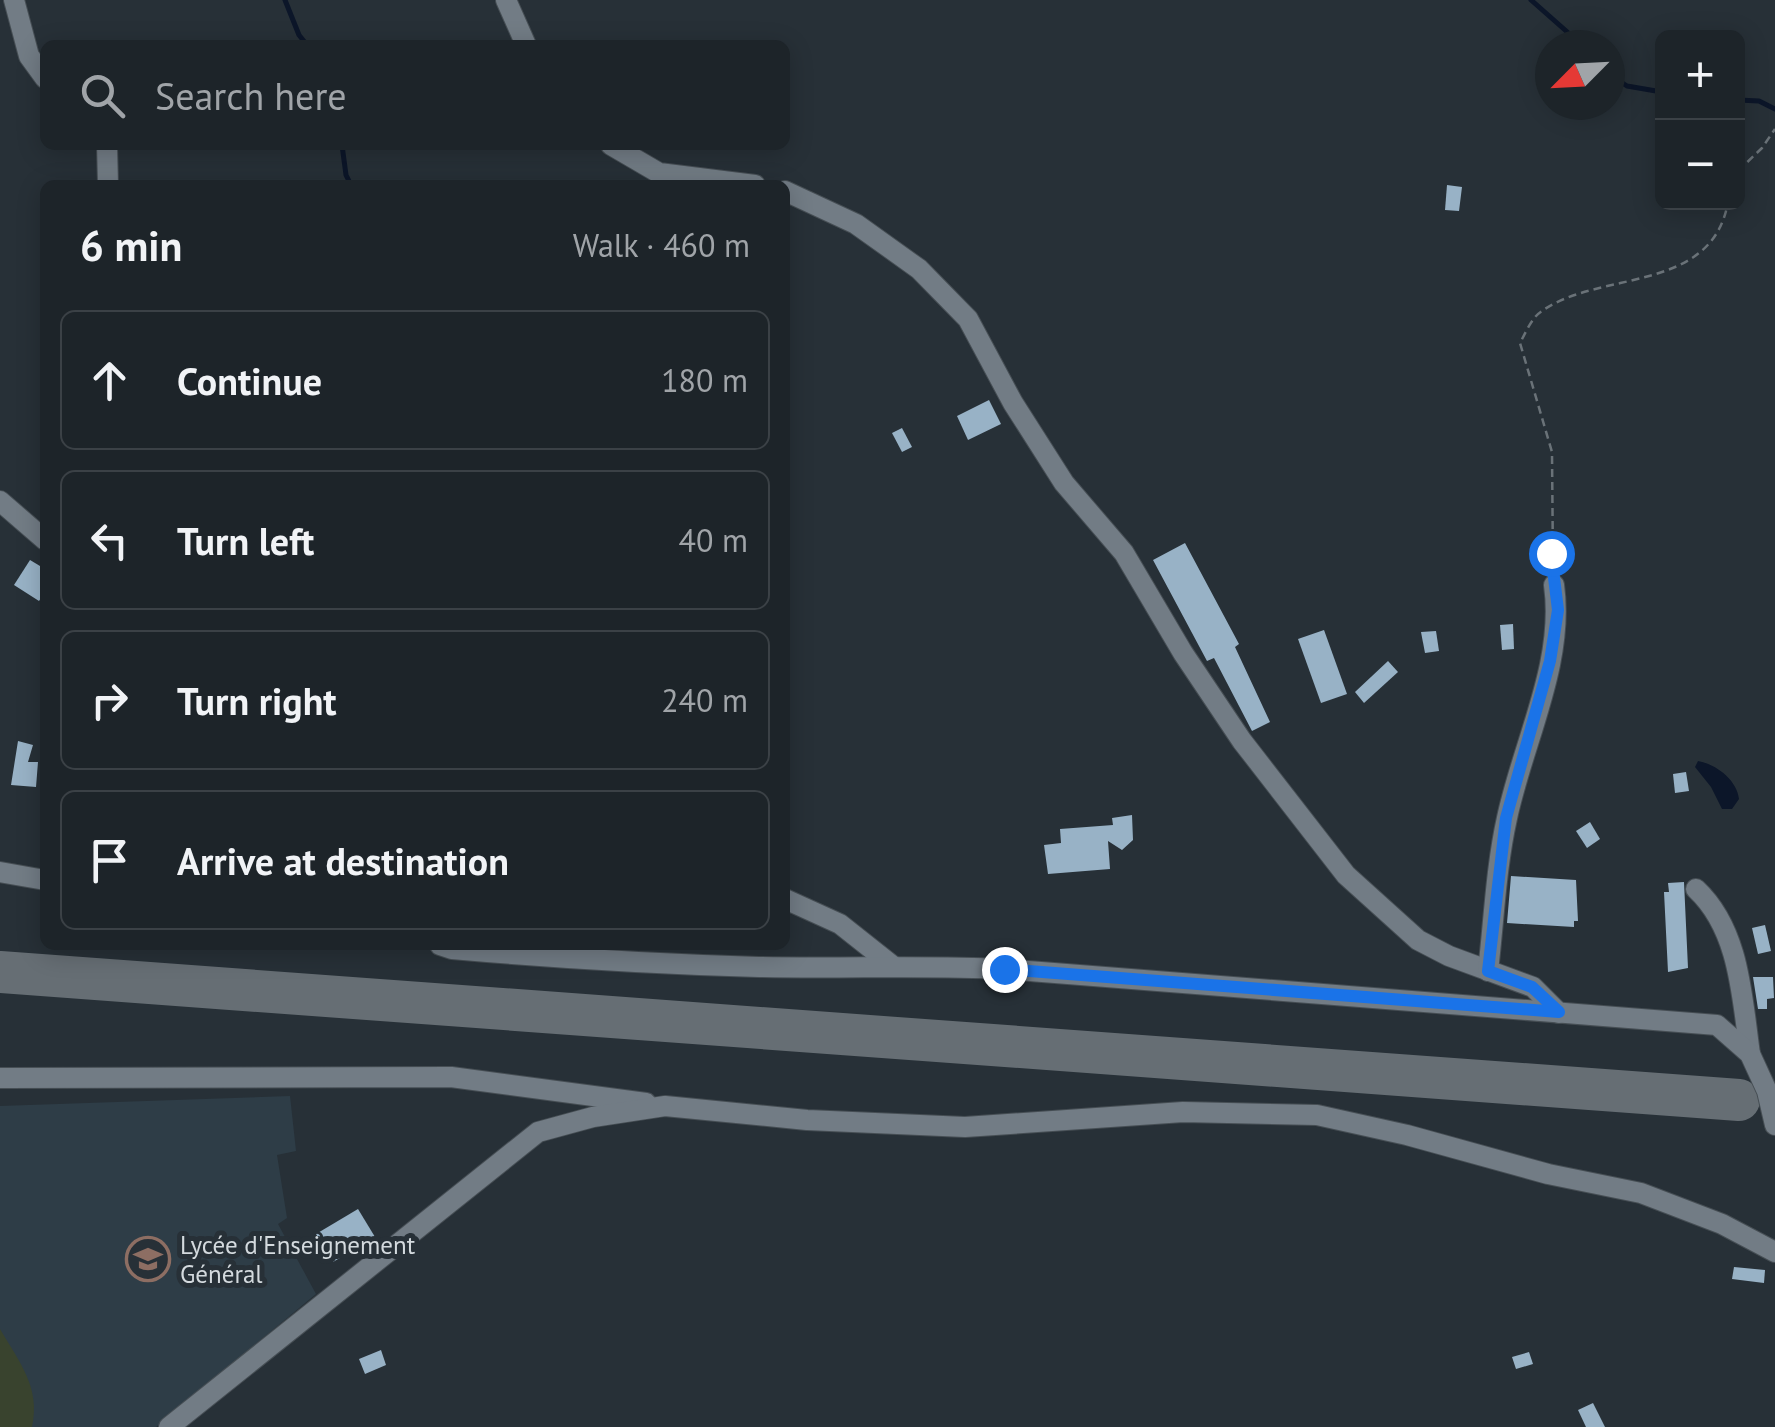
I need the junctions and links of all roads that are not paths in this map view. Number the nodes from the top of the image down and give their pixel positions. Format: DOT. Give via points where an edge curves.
graph roads {
  1 [pos="506,0"];
  2 [pos="21,2"];
  3 [pos="524,40"];
  4 [pos="40,71"];
  5 [pos="107,150"];
  6 [pos="620,150"];
  7 [pos="108,180"];
  8 [pos="714,180"];
  9 [pos="790,193"];
  10 [pos="0,502"];
  11 [pos="40,536"];
  12 [pos="1554,584"];
  13 [pos="0,872"];
  14 [pos="40,879"];
  15 [pos="1696,889"];
  16 [pos="790,901"];
  17 [pos="464,950"];
  18 [pos="894,966"];
  19 [pos="1488,971"];
  20 [pos="1559,1012"];
  21 [pos="1750,1054"];
  22 [pos="0,1078"];
  23 [pos="666,1106"];
  24 [pos="1775,1125"];
  25 [pos="1775,1252"];
  26 [pos="169,1427"];
  1 -- 3 [label="street"];
  2 -- 4 [label="street" via="30,56"];
  5 -- 7 [label="street"];
  6 -- 8 [label="street" via="659,173"];
  9 -- 19 [label="street" via="856,224 919,269 968,319 1064,483 1124,553 1183,654 1287,802 1346,874 1418,940"];
  10 -- 11 [label="street"];
  12 -- 19 [label="street" via="1558,610 1550,661 1506,818"];
  13 -- 14 [label="street"];
  15 -- 21 [label="street" via="1710,902 1737,962"];
  16 -- 18 [label="street" via="840,924"];
  17 -- 18 [label="street" via="762,967"];
  18 -- 20 [label="street"];
  19 -- 20 [label="street" via="1532,987"];
  20 -- 21 [label="street" via="1717,1026"];
  21 -- 24 [label="street"];
  22 -- 23 [label="street" via="451,1078"];
  23 -- 25 [label="street" via="965,1128 1183,1112 1317,1115 1642,1193"];
  23 -- 26 [label="street" via="538,1132"];
}
